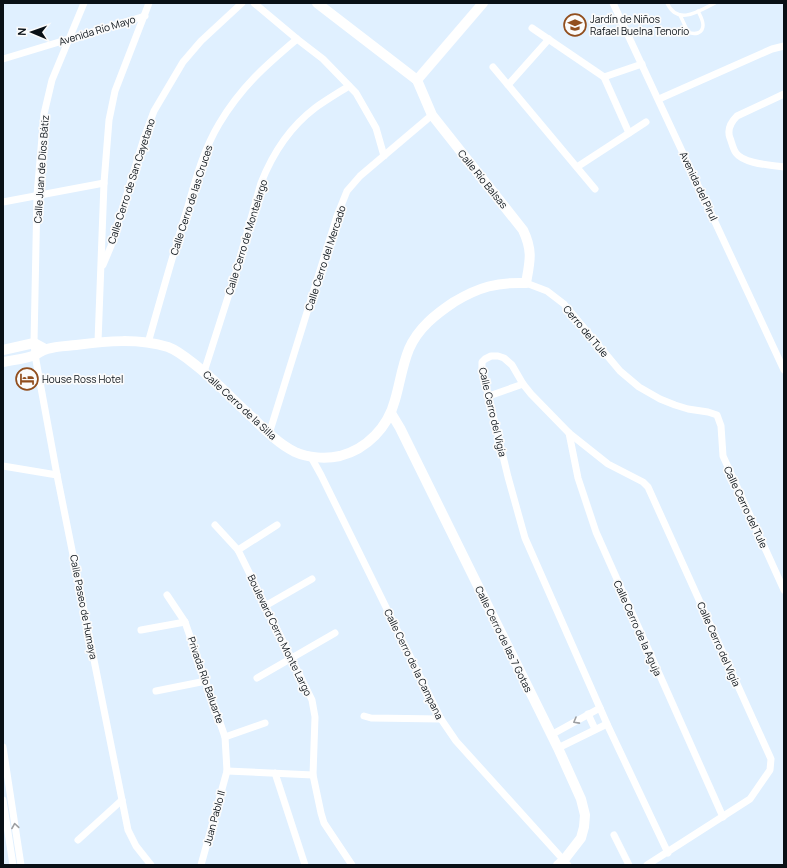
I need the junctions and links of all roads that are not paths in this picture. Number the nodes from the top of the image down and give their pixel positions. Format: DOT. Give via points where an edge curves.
graph roads {
  1 [pos="84,3"];
  2 [pos="149,3"];
  3 [pos="242,3"];
  4 [pos="254,3"];
  5 [pos="317,3"];
  6 [pos="483,3"];
  7 [pos="613,3"];
  8 [pos="667,3"];
  9 [pos="715,3"];
  10 [pos="698,11"];
  11 [pos="145,16"];
  12 [pos="680,16"];
  13 [pos="532,28"];
  14 [pos="69,39"];
  15 [pos="297,39"];
  16 [pos="548,39"];
  17 [pos="784,46"];
  18 [pos="3,59"];
  19 [pos="642,64"];
  20 [pos="493,67"];
  21 [pos="604,77"];
  22 [pos="417,80"];
  23 [pos="508,85"];
  24 [pos="349,86"];
  25 [pos="784,94"];
  26 [pos="659,99"];
  27 [pos="432,115"];
  28 [pos="646,122"];
  29 [pos="629,133"];
  30 [pos="384,156"];
  31 [pos="577,167"];
  32 [pos="784,167"];
  33 [pos="104,183"];
  34 [pos="595,189"];
  35 [pos="37,195"];
  36 [pos="3,202"];
  37 [pos="101,271"];
  38 [pos="526,283"];
  39 [pos="98,342"];
  40 [pos="34,343"];
  41 [pos="148,343"];
  42 [pos="45,349"];
  43 [pos="3,350"];
  44 [pos="35,355"];
  45 [pos="3,362"];
  46 [pos="784,370"];
  47 [pos="204,372"];
  48 [pos="523,384"];
  49 [pos="489,396"];
  50 [pos="391,413"];
  51 [pos="720,421"];
  52 [pos="569,433"];
  53 [pos="269,434"];
  54 [pos="311,457"];
  55 [pos="3,466"];
  56 [pos="57,475"];
  57 [pos="215,525"];
  58 [pos="278,525"];
  59 [pos="238,550"];
  60 [pos="312,579"];
  61 [pos="784,590"];
  62 [pos="167,595"];
  63 [pos="265,606"];
  64 [pos="186,622"];
  65 [pos="141,630"];
  66 [pos="335,633"];
  67 [pos="292,658"];
  68 [pos="257,678"];
  69 [pos="206,680"];
  70 [pos="156,691"];
  71 [pos="600,708"];
  72 [pos="588,714"];
  73 [pos="364,716"];
  74 [pos="440,719"];
  75 [pos="265,723"];
  76 [pos="607,724"];
  77 [pos="595,729"];
  78 [pos="551,735"];
  79 [pos="225,737"];
  80 [pos="3,747"];
  81 [pos="558,748"];
  82 [pos="226,771"];
  83 [pos="275,773"];
  84 [pos="313,775"];
  85 [pos="3,800"];
  86 [pos="122,800"];
  87 [pos="723,817"];
  88 [pos="614,835"];
  89 [pos="78,840"];
  90 [pos="668,853"];
  91 [pos="564,863"];
  92 [pos="13,865"];
  93 [pos="21,865"];
  94 [pos="150,865"];
  95 [pos="201,865"];
  96 [pos="305,865"];
  97 [pos="352,865"];
  98 [pos="629,865"];
  99 [pos="648,865"];
  1 -- 14 [label="street, Calle Juan de Dios Bátiz"];
  2 -- 11 [label="street"];
  3 -- 37 [label="street, Calle Cerro de San Cayetano" via="200,41 183,62 154,112"];
  4 -- 15 [label="street"];
  5 -- 22 [label="street"];
  6 -- 22 [label="street"];
  7 -- 19 [label="street, Avenida del Pirul"];
  8 -- 12 [label="lane" via="674,13"];
  9 -- 10 [label="lane"];
  10 -- 12 [label="lane"];
  10 -- 12 [label="lane" via="703,24 698,33 688,32"];
  11 -- 14 [label="street, Avenida Río Mayo"];
  11 -- 33 [label="street" via="111,106"];
  13 -- 16 [label="street"];
  14 -- 18 [label="street, Avenida Río Mayo"];
  14 -- 35 [label="street, Calle Juan de Dios Bátiz" via="52,80 45,109"];
  15 -- 24 [label="street" via="323,59"];
  15 -- 41 [label="street, Calle Cerro de las Cruces" via="255,76 227,111 212,138 198,173"];
  16 -- 21 [label="street"];
  16 -- 23 [label="street"];
  17 -- 26 [label="street"];
  19 -- 21 [label="street"];
  19 -- 26 [label="street, Avenida del Pirul"];
  20 -- 23 [label="street"];
  21 -- 29 [label="street"];
  22 -- 27 [label="street, Calle Río Balsas"];
  23 -- 31 [label="street"];
  24 -- 30 [label="street" via="356,93 376,128"];
  24 -- 47 [label="street, Calle Cerro de Montelargo" via="302,120 280,146 265,171"];
  25 -- 32 [label="street" via="737,116 732,120 728,133 736,153 741,157 751,162"];
  26 -- 46 [label="street, Avenida del Pirul"];
  27 -- 30 [label="street, Calle Cerro del Mercado"];
  27 -- 38 [label="street, Calle Río Balsas" via="523,230 529,242 531,259"];
  28 -- 29 [label="street"];
  29 -- 31 [label="street"];
  30 -- 53 [label="street, Calle Cerro del Mercado" via="347,191"];
  31 -- 34 [label="street"];
  33 -- 35 [label="street"];
  33 -- 37 [label="street"];
  35 -- 36 [label="street"];
  35 -- 40 [label="street, Calle Juan de Dios Bátiz"];
  37 -- 39 [label="street"];
  38 -- 50 [label="street, Cerro del Tule" via="490,285 467,294 440,311 421,329 400,374"];
  38 -- 51 [label="street, Cerro del Tule" via="547,291 564,304 620,371 639,387 675,405 713,413"];
  39 -- 41 [label="street, Calle Cerro de la Silla"];
  39 -- 42 [label="street, Calle Cerro de la Silla"];
  40 -- 42 [label="street"];
  40 -- 43 [label="street"];
  40 -- 44 [label="street, Calle Paseo de Humaya"];
  41 -- 47 [label="street, Calle Cerro de la Silla" via="169,348"];
  42 -- 44 [label="street"];
  44 -- 45 [label="street"];
  44 -- 56 [label="street, Calle Paseo de Humaya"];
  47 -- 53 [label="street, Calle Cerro de la Silla"];
  48 -- 49 [label="street"];
  48 -- 49 [label="street, Calle Cerro del Vigía" via="504,358 491,356 482,362"];
  48 -- 52 [label="street, Calle Cerro del Vigía"];
  49 -- 71 [label="street, Calle Cerro del Vigía" via="525,538"];
  50 -- 54 [label="street, Calle Cerro de la Silla" via="376,435 360,449 339,456"];
  50 -- 78 [label="street, Calle Cerro de las 7 Gotas"];
  51 -- 61 [label="street, Calle Cerro del Tule" via="723,456"];
  52 -- 87 [label="street, Calle Cerro de la Aguja" via="578,478 596,532"];
  52 -- 87 [label="street, Calle Cerro del Vigía" via="608,464 648,487 770,759 770,770 750,799"];
  53 -- 54 [label="street, Calle Cerro de la Silla" via="294,451"];
  54 -- 74 [label="street, Calle Cerro de la Campana"];
  55 -- 56 [label="street"];
  56 -- 86 [label="street, Calle Paseo de Humaya"];
  57 -- 59 [label="street, Boulevard Cerro Monte Largo"];
  58 -- 59 [label="street"];
  59 -- 63 [label="street, Boulevard Cerro Monte Largo"];
  60 -- 63 [label="street"];
  62 -- 64 [label="street, Privada Río Baluarte"];
  63 -- 67 [label="street, Boulevard Cerro Monte Largo"];
  64 -- 65 [label="street"];
  64 -- 69 [label="street, Privada Río Baluarte"];
  66 -- 67 [label="street"];
  67 -- 68 [label="street"];
  67 -- 84 [label="street, Boulevard Cerro Monte Largo" via="314,709"];
  69 -- 70 [label="street"];
  69 -- 79 [label="street, Privada Río Baluarte"];
  71 -- 72 [label="street"];
  71 -- 76 [label="street, Calle Cerro del Vigía"];
  72 -- 77 [label="street"];
  72 -- 78 [label="street, one-way"];
  73 -- 74 [label="street"];
  74 -- 91 [label="street, Calle Cerro de la Campana" via="456,741"];
  75 -- 79 [label="street"];
  76 -- 77 [label="street"];
  76 -- 90 [label="street, Calle Cerro del Vigía"];
  77 -- 81 [label="street"];
  78 -- 81 [label="street, Calle Cerro de las 7 Gotas"];
  79 -- 82 [label="street, Privada Río Baluarte"];
  93 -- 80 [label="street, one-way"];
  81 -- 91 [label="street, Calle Cerro de las 7 Gotas" via="585,814 581,838"];
  82 -- 83 [label="street"];
  82 -- 95 [label="street, Juan Pablo ll"];
  83 -- 84 [label="street"];
  83 -- 96 [label="street"];
  84 -- 97 [label="street, Boulevard Cerro Monte Largo" via="324,823"];
  85 -- 92 [label="street"];
  86 -- 89 [label="street"];
  86 -- 94 [label="street, Calle Paseo de Humaya" via="131,838"];
  87 -- 90 [label="street, Calle Cerro del Vigía"];
  88 -- 98 [label="street"];
  90 -- 99 [label="street, Calle Cerro del Vigía"];
}
